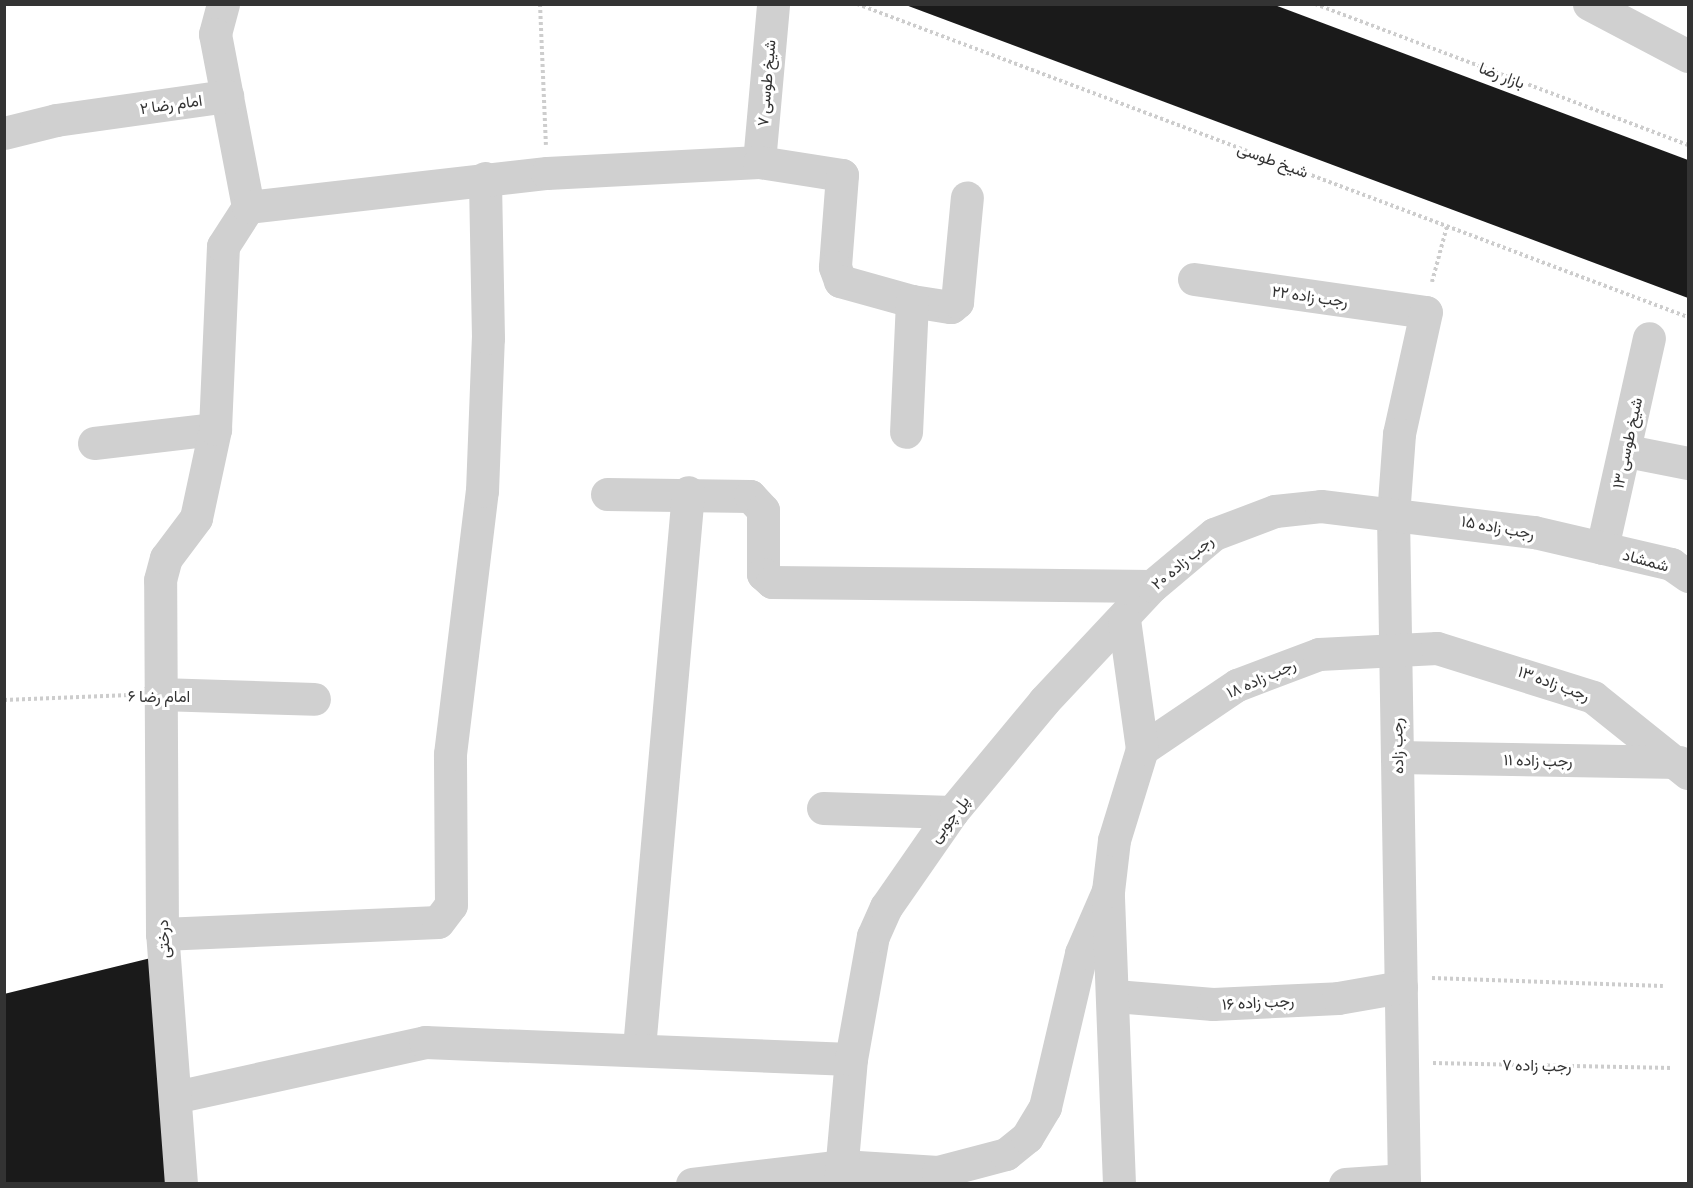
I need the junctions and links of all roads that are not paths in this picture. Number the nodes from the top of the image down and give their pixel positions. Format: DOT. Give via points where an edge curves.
graph roads {
  1 [pos="223,4"];
  2 [pos="773,4"];
  3 [pos="1603,8"];
  4 [pos="1689,56"];
  5 [pos="227,96"];
  6 [pos="4,133"];
  7 [pos="759,162"];
  8 [pos="485,178"];
  9 [pos="967,197"];
  10 [pos="248,207"];
  11 [pos="1194,279"];
  12 [pos="912,301"];
  13 [pos="1426,312"];
  14 [pos="1649,338"];
  15 [pos="215,429"];
  16 [pos="906,432"];
  17 [pos="94,443"];
  18 [pos="1628,452"];
  19 [pos="1689,463"];
  20 [pos="688,492"];
  21 [pos="607,494"];
  22 [pos="1393,515"];
  23 [pos="1602,548"];
  24 [pos="1689,576"];
  25 [pos="1152,586"];
  26 [pos="1124,620"];
  27 [pos="1395,646"];
  28 [pos="159,694"];
  29 [pos="314,699"];
  30 [pos="1142,749"];
  31 [pos="1397,758"];
  32 [pos="1684,767"];
  33 [pos="823,808"];
  34 [pos="952,812"];
  35 [pos="1108,891"];
  36 [pos="162,934"];
  37 [pos="1401,982"];
  38 [pos="1115,996"];
  39 [pos="639,1048"];
  40 [pos="851,1059"];
  41 [pos="174,1097"];
  42 [pos="841,1175"];
  43 [pos="1404,1182"];
  44 [pos="182,1184"];
  45 [pos="692,1184"];
  46 [pos="1119,1184"];
  47 [pos="1345,1184"];
  1 -- 5 [label="street" via="215,34"];
  2 -- 7 [label="street, شیخ طوسی ۷"];
  3 -- 4 [label="street"];
  5 -- 6 [label="street, امام رضا ۲" via="56,120"];
  5 -- 10 [label="street"];
  7 -- 8 [label="street"];
  7 -- 12 [label="street" via="842,175 834,267 840,280"];
  8 -- 10 [label="street"];
  8 -- 36 [label="street" via="488,338 482,491 450,754 451,905 438,922"];
  9 -- 12 [label="street" via="957,302 951,307"];
  10 -- 15 [label="street, درختی" via="223,246"];
  11 -- 13 [label="street, رجب زاده ۲۲"];
  12 -- 16 [label="street"];
  13 -- 22 [label="street, رجب زاده" via="1399,434"];
  14 -- 18 [label="street, شیخ طوسی ۱۳"];
  15 -- 17 [label="street"];
  15 -- 28 [label="street, درختی" via="194,528 161,568"];
  18 -- 19 [label="street"];
  18 -- 23 [label="street, شیخ طوسی ۱۳"];
  20 -- 21 [label="street"];
  20 -- 25 [label="street" via="719,491 759,501 763,574 772,582"];
  20 -- 39 [label="street"];
  22 -- 23 [label="street, رجب زاده ۱۵" via="1467,520"];
  22 -- 25 [label="street, رجب زاده ۲۰" via="1321,506 1275,511 1214,534"];
  22 -- 27 [label="street, رجب زاده"];
  23 -- 24 [label="street, شمشاد" via="1671,564"];
  25 -- 26 [label="street, رجب زاده ۲۰"];
  26 -- 30 [label="street"];
  26 -- 34 [label="street, پل چوبی" via="1044,701"];
  27 -- 30 [label="street, رجب زاده ۱۸" via="1319,654 1237,685"];
  27 -- 31 [label="street, رجب زاده"];
  27 -- 32 [label="street, رجب زاده ۱۳" via="1448,650 1593,697"];
  28 -- 29 [label="street, امام رضا ۶"];
  28 -- 36 [label="street, درختی"];
  30 -- 35 [label="street" via="1114,840"];
  31 -- 32 [label="street, رجب زاده ۱۱"];
  31 -- 37 [label="street, رجب زاده"];
  33 -- 34 [label="street"];
  34 -- 40 [label="street, پل چوبی" via="873,936"];
  35 -- 38 [label="street"];
  35 -- 42 [label="street" via="1081,953 1045,1107 1027,1137 1006,1154 938,1172"];
  36 -- 41 [label="street, درختی"];
  37 -- 38 [label="street, رجب زاده ۱۶" via="1338,998 1214,1004"];
  37 -- 43 [label="street, رجب زاده"];
  38 -- 46 [label="street"];
  39 -- 40 [label="street"];
  39 -- 41 [label="street" via="425,1042"];
  40 -- 42 [label="street, پل چوبی"];
  41 -- 44 [label="street, درختی"];
  42 -- 45 [label="street"];
  43 -- 47 [label="street"];
}
